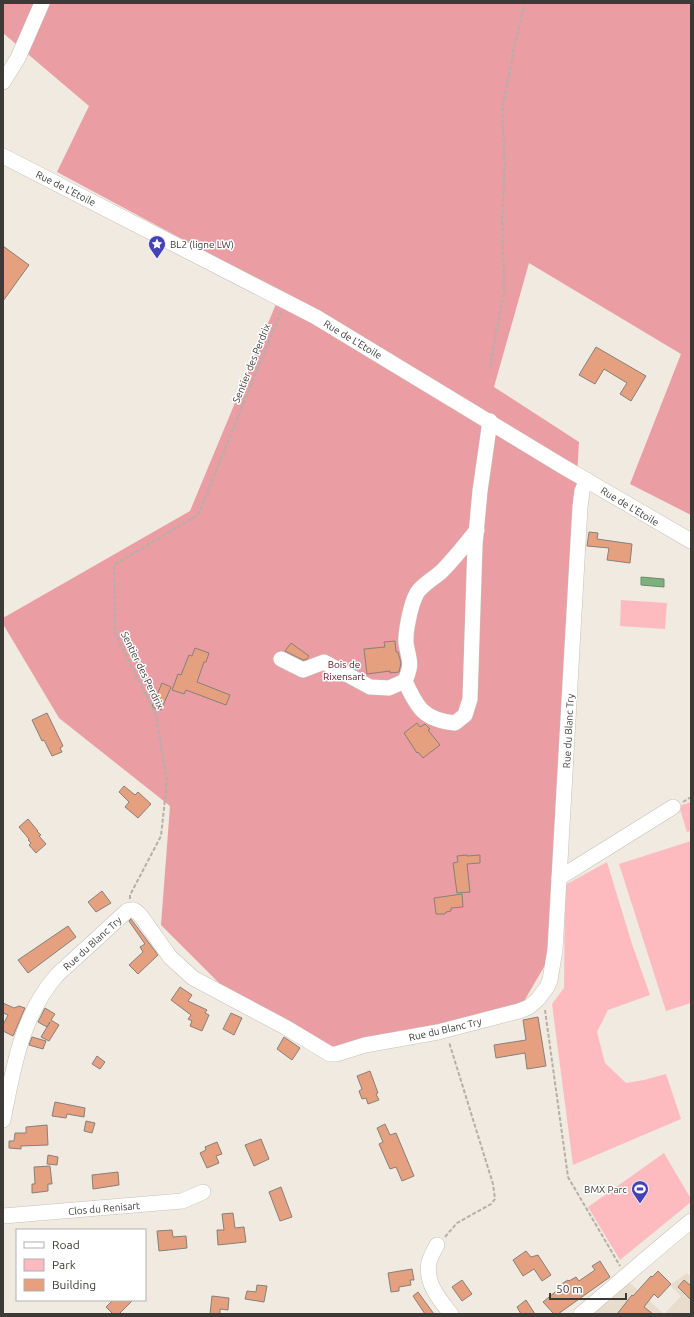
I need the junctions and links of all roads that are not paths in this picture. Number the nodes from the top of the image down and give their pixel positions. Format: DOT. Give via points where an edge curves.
graph roads {
  1 [pos="42,3"];
  2 [pos="3,82"];
  3 [pos="3,156"];
  4 [pos="490,421"];
  5 [pos="587,480"];
  6 [pos="476,530"];
  7 [pos="691,541"];
  8 [pos="281,659"];
  9 [pos="405,681"];
  10 [pos="673,807"];
  11 [pos="559,878"];
  12 [pos="3,1120"];
  13 [pos="203,1192"];
  14 [pos="3,1216"];
  15 [pos="691,1220"];
  16 [pos="437,1244"];
  17 [pos="451,1314"];
  18 [pos="581,1314"];
  1 -- 2 [label="street" via="18,58"];
  3 -- 4 [label="street, Rue de L'Etoile" via="327,323"];
  4 -- 5 [label="street, Rue de L'Etoile"];
  4 -- 6 [label="street"];
  5 -- 7 [label="street, Rue de L'Etoile"];
  5 -- 11 [label="street, Rue du Blanc Try" via="582,491 580,507"];
  6 -- 9 [label="street" via="459,553 416,594 406,642 410,670"];
  6 -- 9 [label="street" via="470,699 465,715 455,723 441,722 424,713 414,702"];
  8 -- 9 [label="street" via="303,670 324,662 370,687 389,688"];
  10 -- 11 [label="street"];
  11 -- 12 [label="street, Rue du Blanc Try" via="550,980 544,993 534,1003 519,1011 445,1030 365,1045 336,1054 330,1054 193,978 170,957 137,911 130,910 49,984 25,1030 17,1054"];
  13 -- 14 [label="street, Clos du Renisart" via="182,1201"];
  15 -- 18 [label="street"];
  16 -- 17 [label="street" via="429,1261 428,1272 436,1296"];
}
